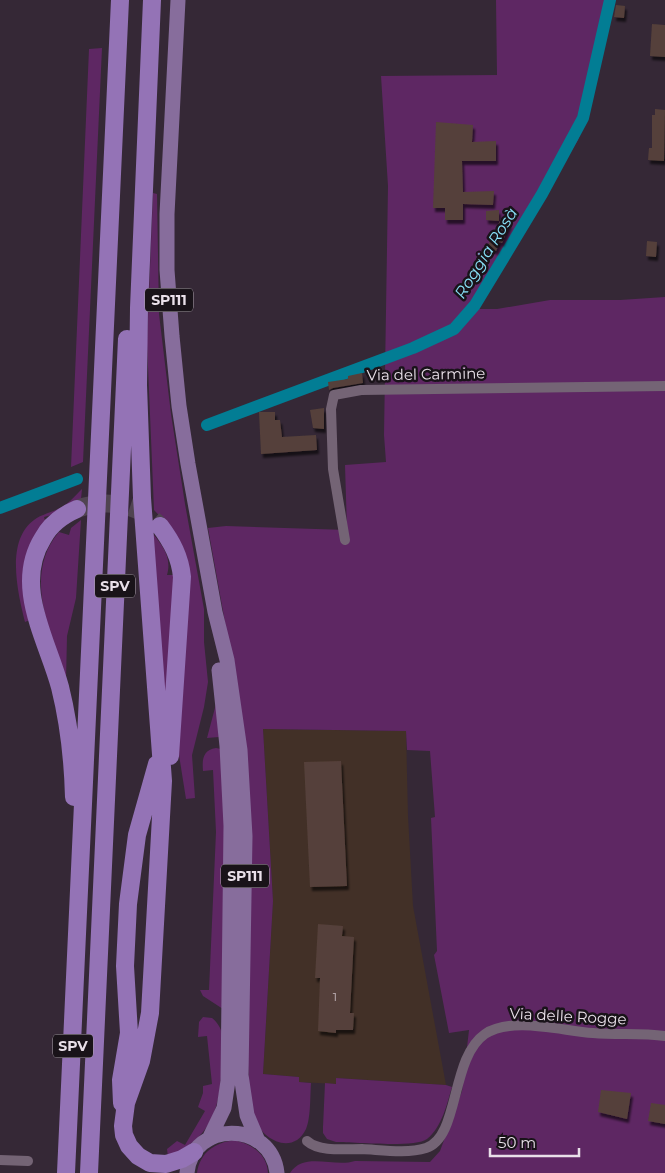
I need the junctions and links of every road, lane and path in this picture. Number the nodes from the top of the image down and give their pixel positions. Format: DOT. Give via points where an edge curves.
graph roads {
  1 [pos="120,0"];
  2 [pos="142,0"];
  3 [pos="152,0"];
  4 [pos="178,0"];
  5 [pos="665,386"];
  6 [pos="77,509"];
  7 [pos="160,526"];
  8 [pos="344,540"];
  9 [pos="215,612"];
  10 [pos="161,750"];
  11 [pos="163,781"];
  12 [pos="78,919"];
  13 [pos="665,1036"];
  14 [pos="123,1116"];
  15 [pos="209,1139"];
  16 [pos="258,1141"];
  17 [pos="307,1141"];
  18 [pos="194,1152"];
  19 [pos="0,1160"];
  20 [pos="28,1161"];
  21 [pos="66,1173"];
  22 [pos="88,1173"];
  23 [pos="187,1173"];
  24 [pos="277,1173"];
  1 -- 12 [label="highway, SPV"];
  2 -- 22 [label="highway, SPV"];
  3 -- 10 [label="highway" via="138,385 142,498"];
  4 -- 9 [label="main road, SP111" via="167,270 179,406"];
  5 -- 8 [label="street, Via del Carmine" via="390,389 334,395 331,409 333,469"];
  6 -- 12 [label="highway" via="45,534 33,559 30,585 59,685 68,729 74,803 70,890"];
  7 -- 11 [label="highway" via="177,552 183,584 171,750"];
  9 -- 15 [label="main road, SP111" via="230,789 232,858 228,1081 224,1108"];
  9 -- 16 [label="main road, SP111" via="230,676 242,776 245,836 241,1075 247,1115"];
  10 -- 11 [label="highway"];
  10 -- 14 [label="highway" via="137,834 128,904 125,966 129,1033 121,1080"];
  11 -- 14 [label="highway" via="150,1013 141,1061"];
  12 -- 21 [label="highway, SPV"];
  13 -- 17 [label="street, Via delle Rogge" via="506,1026 485,1034 469,1050 450,1114 436,1143 416,1150 382,1150 327,1148"];
  14 -- 18 [label="highway" via="127,1143 144,1160 166,1164"];
  15 -- 16 [label="main road, SP111" via="228,1133 244,1134"];
  15 -- 18 [label="main road, SP111"];
  16 -- 24 [label="main road, SP111" via="272,1157"];
  18 -- 23 [label="main road"];
  19 -- 20 [label="street"];
}
